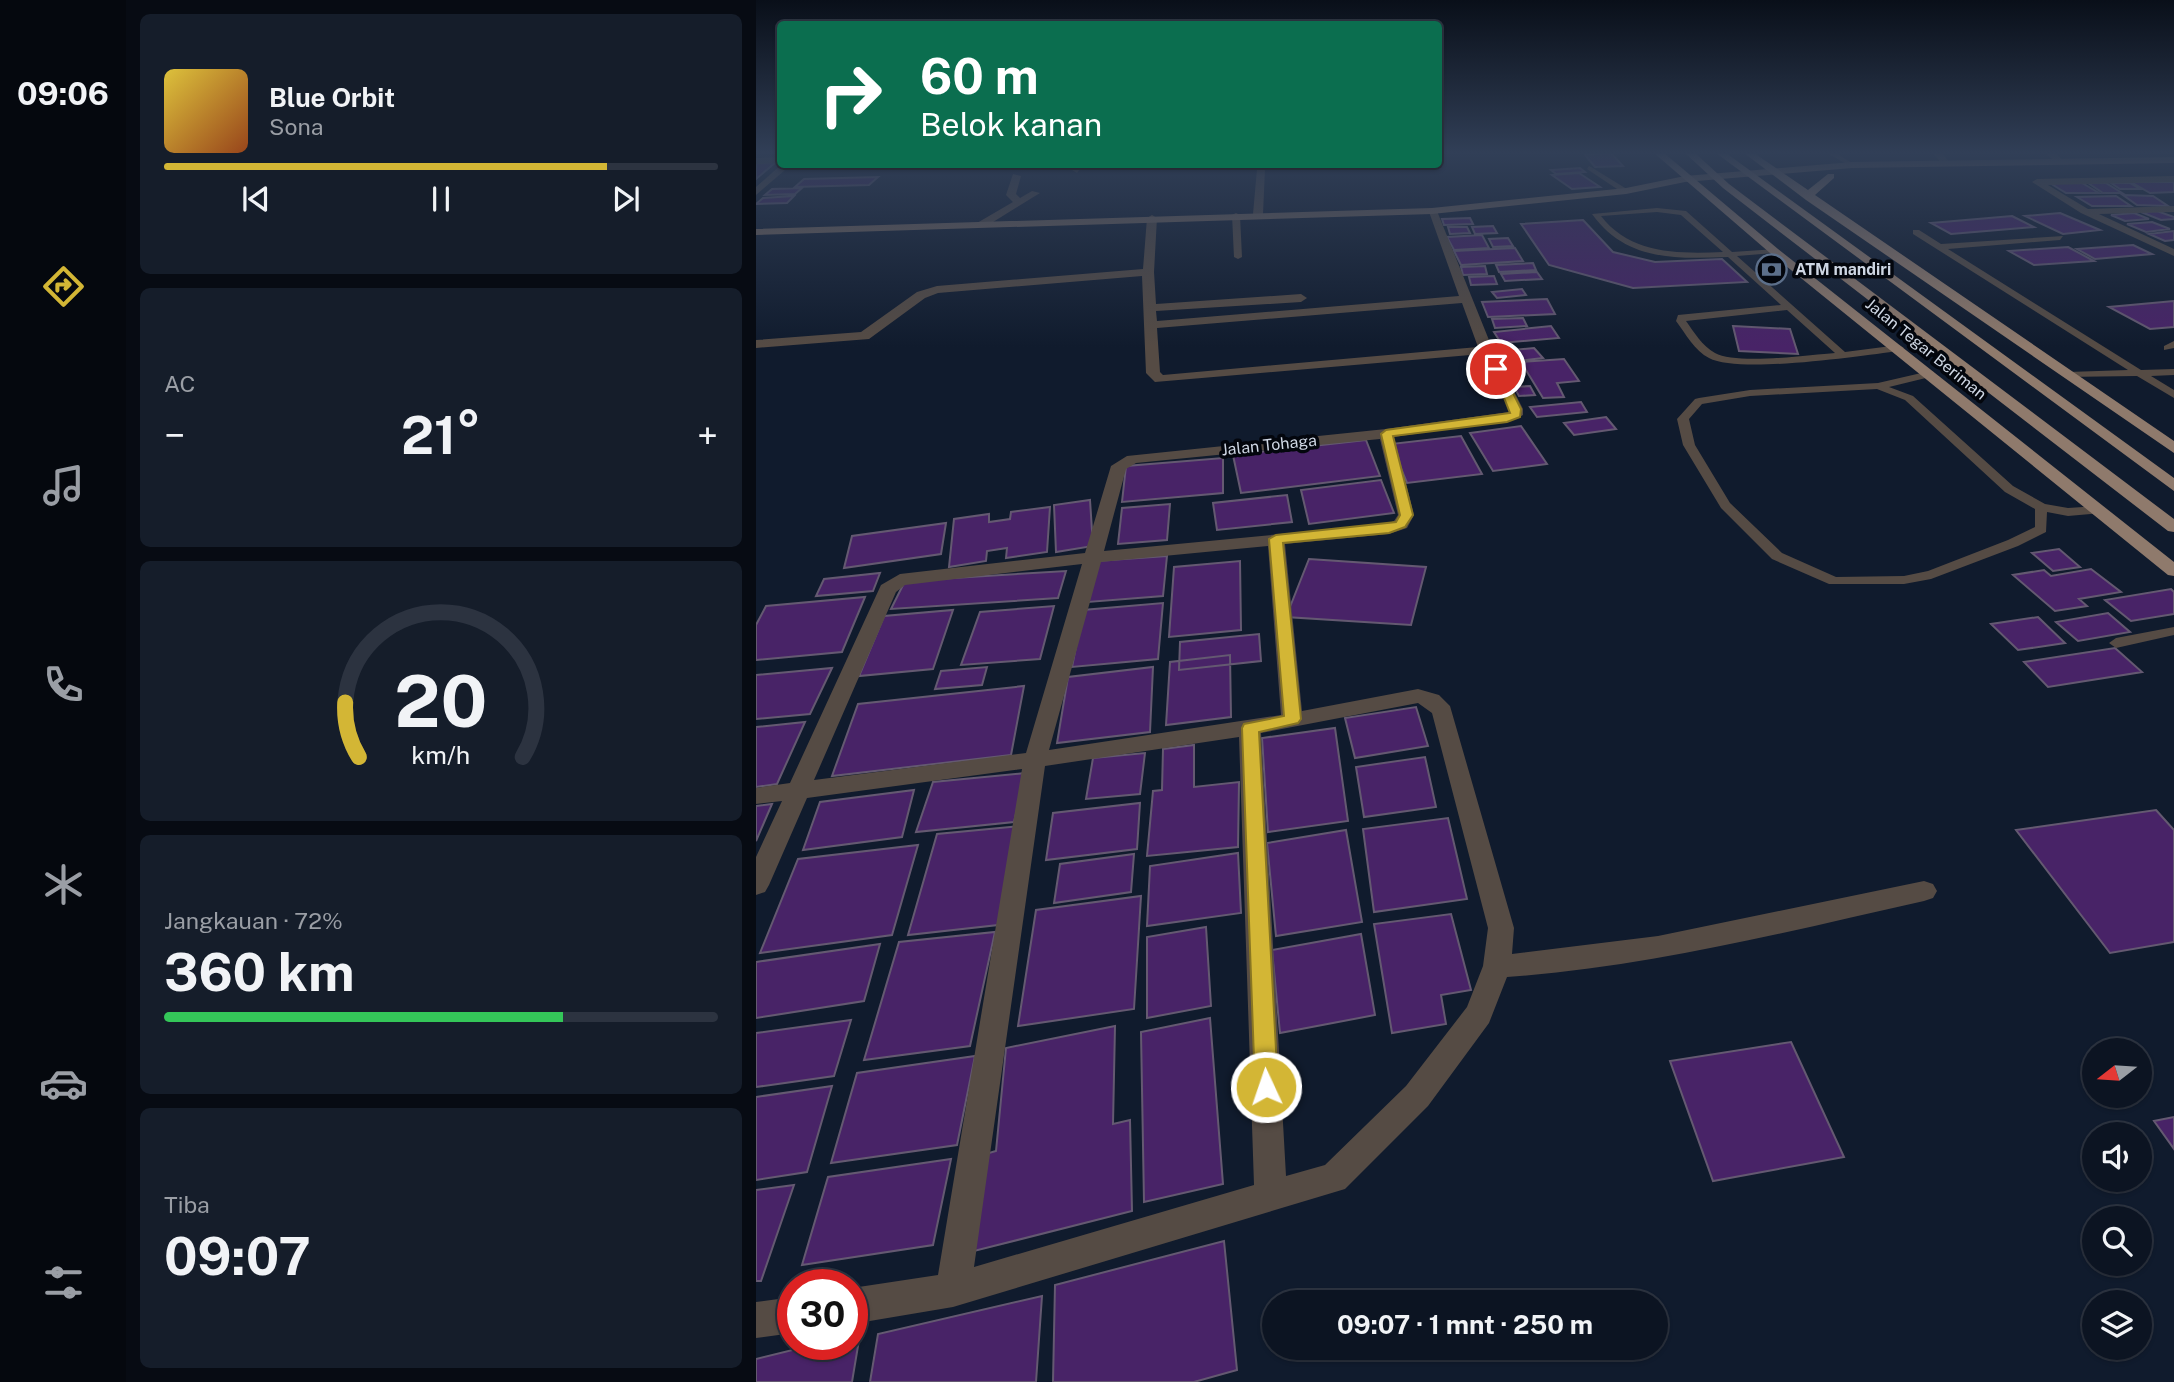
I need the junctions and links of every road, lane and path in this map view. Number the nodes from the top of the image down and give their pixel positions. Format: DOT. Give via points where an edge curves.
graph roads {
  1 [pos="994,217"];
  2 [pos="1166,217"];
  3 [pos="1236,217"];
  4 [pos="1435,217"];
  5 [pos="1598,217"];
  6 [pos="1688,217"];
  7 [pos="1734,217"];
  8 [pos="1767,217"];
  9 [pos="1804,217"];
  10 [pos="1838,217"];
  11 [pos="2099,217"];
  12 [pos="1152,218"];
  13 [pos="981,225"];
  14 [pos="756,232"];
  15 [pos="1916,232"];
  16 [pos="2060,239"];
  17 [pos="1940,247"];
  18 [pos="1774,251"];
  19 [pos="2174,253"];
  20 [pos="1728,255"];
  21 [pos="1238,257"];
  22 [pos="1147,272"];
  23 [pos="1464,293"];
  24 [pos="1339,296"];
  25 [pos="1312,297"];
  26 [pos="1789,307"];
  27 [pos="1150,308"];
  28 [pos="1151,325"];
  29 [pos="756,344"];
  30 [pos="2174,344"];
  31 [pos="1899,348"];
  32 [pos="1486,350"];
  33 [pos="2174,352"];
  34 [pos="1843,355"];
  35 [pos="2138,372"];
  36 [pos="2174,372"];
  37 [pos="1930,374"];
  38 [pos="2068,375"];
  39 [pos="1878,386"];
  40 [pos="2174,395"];
  41 [pos="1386,434"];
  42 [pos="2174,448"];
  43 [pos="2174,486"];
  44 [pos="2041,507"];
  45 [pos="2098,510"];
  46 [pos="2174,527"];
  47 [pos="1276,539"];
  48 [pos="1091,557"];
  49 [pos="2174,570"];
  50 [pos="2174,631"];
  51 [pos="2116,643"];
  52 [pos="1292,719"];
  53 [pos="1250,728"];
  54 [pos="1035,760"];
  55 [pos="795,792"];
  56 [pos="756,796"];
  57 [pos="756,885"];
  58 [pos="1924,891"];
  59 [pos="1497,966"];
  60 [pos="1271,1197"];
  61 [pos="953,1290"];
  62 [pos="868,1303"];
  63 [pos="777,1317"];
  64 [pos="756,1320"];
  1 -- 13 [label="street"];
  2 -- 12 [label="main road"];
  3 -- 21 [label="lane"];
  4 -- 23 [label="street"];
  5 -- 20 [label="lane" via="1631,244 1688,256"];
  6 -- 20 [label="lane"];
  7 -- 18 [label="main road, Jalan Tegar Beriman"];
  8 -- 46 [label="main road, Jalan Tegar Beriman"];
  9 -- 43 [label="main road, Jalan Tegar Beriman"];
  10 -- 38 [label="main road"];
  11 -- 19 [label="street"];
  12 -- 13 [label="main road"];
  12 -- 22 [label="street"];
  13 -- 14 [label="main road"];
  15 -- 17 [label="lane"];
  16 -- 17 [label="lane"];
  17 -- 35 [label="lane"];
  18 -- 20 [label="lane"];
  18 -- 31 [label="main road, Jalan Tegar Beriman"];
  20 -- 26 [label="lane"];
  22 -- 27 [label="street"];
  22 -- 29 [label="street" via="937,290 921,295 864,336"];
  23 -- 24 [label="street"];
  23 -- 28 [label="street"];
  23 -- 32 [label="street"];
  25 -- 27 [label="street"];
  26 -- 34 [label="lane"];
  26 -- 34 [label="lane" via="1687,316 1681,321 1718,359"];
  27 -- 28 [label="street"];
  28 -- 32 [label="street" via="1153,373 1160,379"];
  30 -- 33 [label="lane" via="2166,346"];
  31 -- 34 [label="lane"];
  31 -- 37 [label="main road, Jalan Tegar Beriman"];
  32 -- 41 [label="street, Jalan Tohaga" via="1516,415"];
  35 -- 36 [label="lane"];
  35 -- 38 [label="lane"];
  35 -- 40 [label="lane"];
  37 -- 39 [label="lane"];
  37 -- 45 [label="main road, Jalan Tegar Beriman"];
  38 -- 42 [label="main road"];
  39 -- 44 [label="lane" via="1909,398 2009,489"];
  39 -- 44 [label="lane" via="1750,393 1699,401 1683,419 1689,445 1725,505 1777,556 1833,582 1904,580 1969,562 2041,529"];
  41 -- 47 [label="street" via="1406,515 1401,524 1389,529"];
  41 -- 48 [label="street, Jalan Tohaga" via="1123,461"];
  44 -- 45 [label="lane" via="2068,512"];
  45 -- 49 [label="main road, Jalan Tegar Beriman"];
  47 -- 48 [label="street"];
  47 -- 52 [label="street"];
  48 -- 54 [label="street"];
  48 -- 55 [label="street" via="919,576 900,580 888,589"];
  50 -- 51 [label="lane"];
  52 -- 53 [label="street"];
  52 -- 59 [label="street" via="1418,696 1432,700 1442,711 1501,928"];
  53 -- 54 [label="street"];
  53 -- 60 [label="street"];
  54 -- 55 [label="street"];
  54 -- 61 [label="street"];
  55 -- 56 [label="street"];
  55 -- 57 [label="street"];
  58 -- 59 [label="street" via="1655,948"];
  59 -- 60 [label="street" via="1479,1014 1417,1096 1334,1178"];
  60 -- 61 [label="street"];
  61 -- 62 [label="street"];
  63 -- 64 [label="street"];
}
